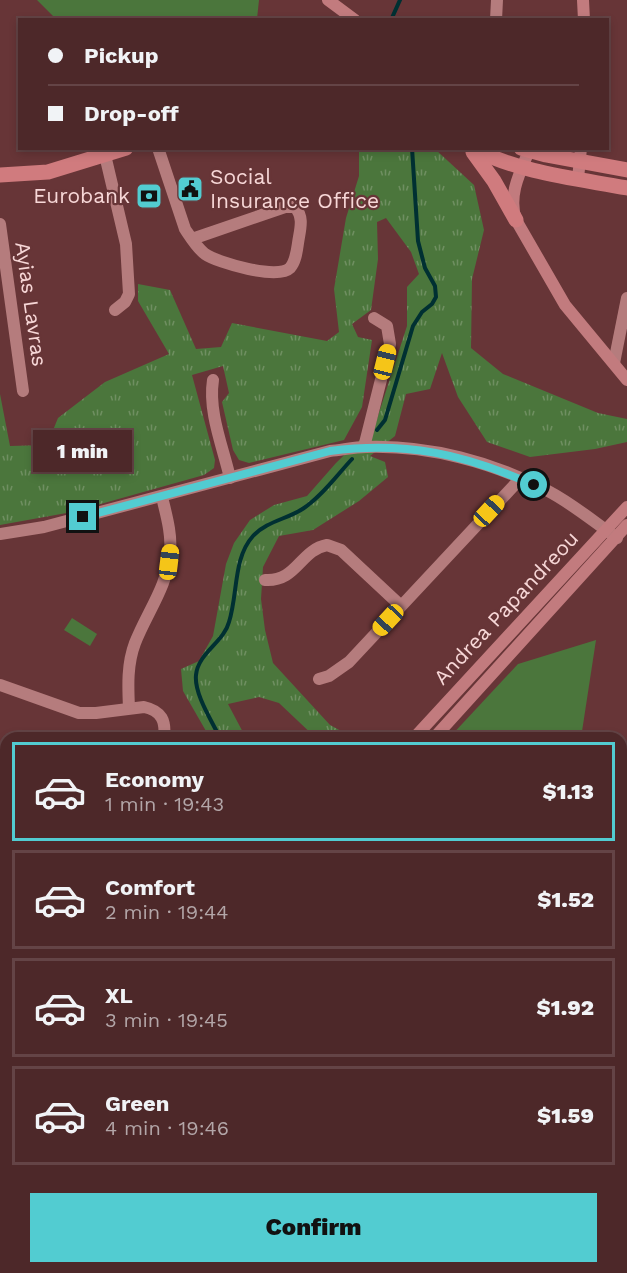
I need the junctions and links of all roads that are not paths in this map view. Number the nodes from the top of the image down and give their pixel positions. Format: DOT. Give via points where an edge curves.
graph roads {
  1 [pos="328,0"];
  2 [pos="497,0"];
  3 [pos="583,0"];
  4 [pos="350,17"];
  5 [pos="496,18"];
  6 [pos="584,18"];
  7 [pos="120,150"];
  8 [pos="159,150"];
  9 [pos="472,150"];
  10 [pos="475,150"];
  11 [pos="525,150"];
  12 [pos="105,155"];
  13 [pos="581,155"];
  14 [pos="521,169"];
  15 [pos="627,170"];
  16 [pos="0,175"];
  17 [pos="578,179"];
  18 [pos="627,188"];
  19 [pos="516,220"];
  20 [pos="0,224"];
  21 [pos="192,239"];
  22 [pos="627,298"];
  23 [pos="115,310"];
  24 [pos="374,318"];
  25 [pos="614,363"];
  26 [pos="213,380"];
  27 [pos="627,380"];
  28 [pos="23,391"];
  29 [pos="364,447"];
  30 [pos="230,478"];
  31 [pos="520,479"];
  32 [pos="162,497"];
  33 [pos="627,507"];
  34 [pos="627,525"];
  35 [pos="604,529"];
  36 [pos="0,534"];
  37 [pos="617,538"];
  38 [pos="265,580"];
  39 [pos="401,606"];
  40 [pos="319,679"];
  41 [pos="0,685"];
  42 [pos="129,708"];
  43 [pos="164,732"];
  44 [pos="419,732"];
  45 [pos="439,732"];
  1 -- 4 [label="street"];
  2 -- 5 [label="street"];
  3 -- 6 [label="street"];
  7 -- 12 [label="main road"];
  8 -- 21 [label="street" via="180,218"];
  9 -- 19 [label="main road"];
  10 -- 14 [label="main road"];
  11 -- 13 [label="main road"];
  11 -- 14 [label="street"];
  12 -- 16 [label="main road" via="48,172"];
  12 -- 23 [label="street" via="126,244 129,294"];
  13 -- 15 [label="main road"];
  13 -- 17 [label="street"];
  14 -- 17 [label="main road"];
  14 -- 19 [label="street" via="512,197"];
  17 -- 18 [label="main road"];
  19 -- 25 [label="street" via="565,305"];
  20 -- 28 [label="street, Ayias Lavras"];
  21 -- 21 [label="street" via="217,261 280,273 293,263 300,213 291,206"];
  22 -- 25 [label="street"];
  24 -- 29 [label="street" via="387,326 390,344"];
  25 -- 27 [label="street"];
  26 -- 30 [label="street" via="213,410"];
  29 -- 30 [label="street" via="330,451"];
  29 -- 31 [label="street" via="436,452 468,459"];
  30 -- 32 [label="street"];
  31 -- 35 [label="street" via="548,491"];
  31 -- 39 [label="street"];
  32 -- 36 [label="street"];
  32 -- 42 [label="street" via="170,536 169,562 159,595 131,656"];
  33 -- 35 [label="street, Andrea Papandreou"];
  34 -- 37 [label="street, Andrea Papandreou"];
  35 -- 37 [label="street"];
  35 -- 44 [label="street, Andrea Papandreou"];
  37 -- 45 [label="street, Andrea Papandreou"];
  38 -- 39 [label="street" via="284,577 312,550 327,545 340,550"];
  39 -- 40 [label="street" via="349,662"];
  41 -- 42 [label="street" via="79,713"];
  42 -- 43 [label="street" via="144,707 161,715"];
}
